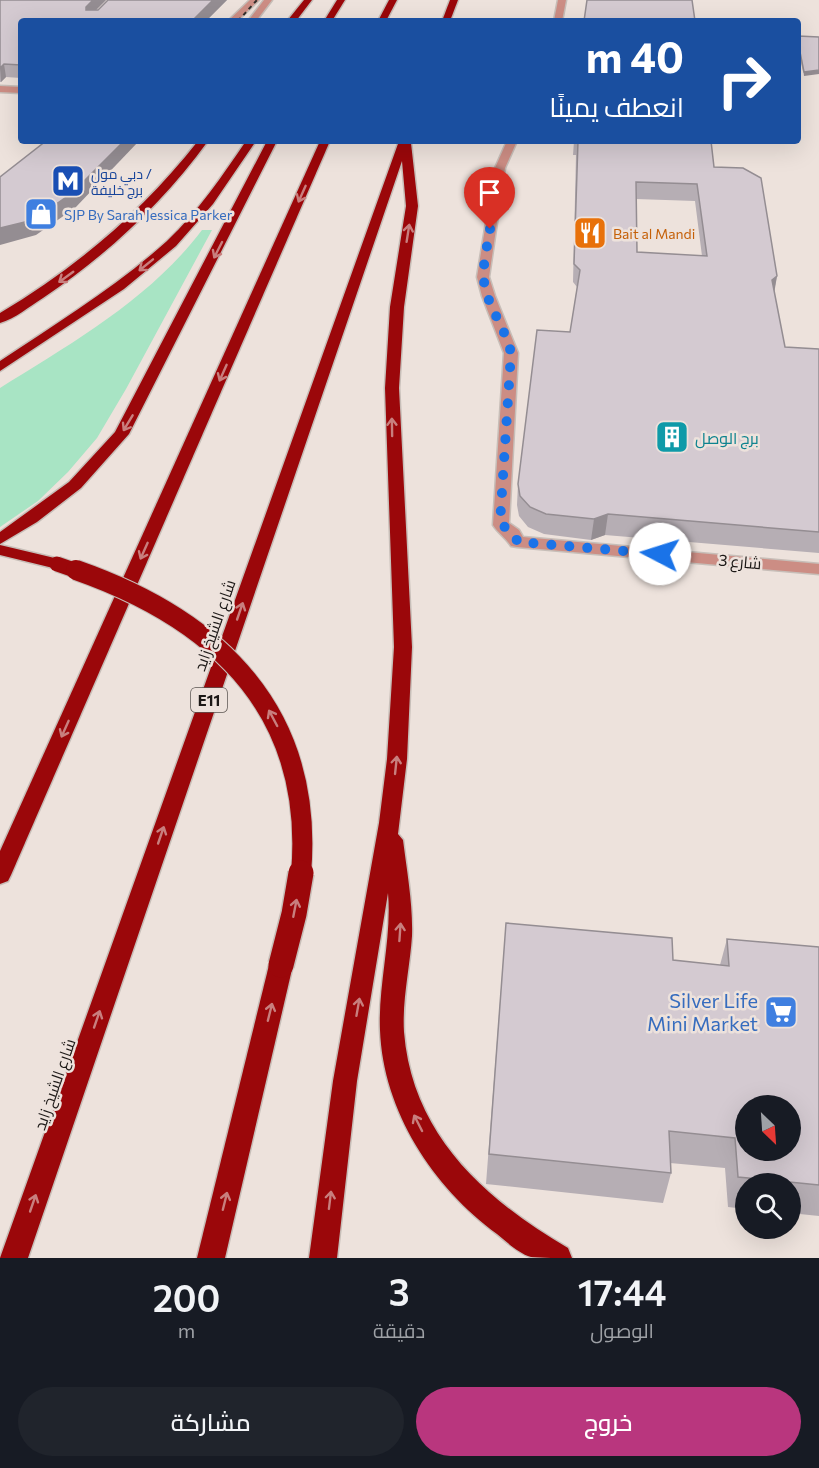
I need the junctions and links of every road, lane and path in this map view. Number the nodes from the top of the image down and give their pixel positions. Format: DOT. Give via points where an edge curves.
graph roads {
  1 [pos="255,0"];
  2 [pos="268,0"];
  3 [pos="308,0"];
  4 [pos="341,0"];
  5 [pos="393,0"];
  6 [pos="454,0"];
  7 [pos="562,0"];
  8 [pos="235,18"];
  9 [pos="254,18"];
  10 [pos="293,18"];
  11 [pos="330,18"];
  12 [pos="384,18"];
  13 [pos="447,18"];
  14 [pos="559,18"];
  15 [pos="0,89"];
  16 [pos="18,90"];
  17 [pos="0,100"];
  18 [pos="18,101"];
  19 [pos="201,144"];
  20 [pos="249,144"];
  21 [pos="271,144"];
  22 [pos="324,144"];
  23 [pos="403,144"];
  24 [pos="404,144"];
  25 [pos="511,144"];
  26 [pos="0,319"];
  27 [pos="57,327"];
  28 [pos="0,355"];
  29 [pos="0,367"];
  30 [pos="0,539"];
  31 [pos="0,550"];
  32 [pos="0,563"];
  33 [pos="57,564"];
  34 [pos="819,569"];
  35 [pos="390,823"];
  36 [pos="0,875"];
  37 [pos="14,1258"];
  38 [pos="211,1258"];
  39 [pos="323,1258"];
  40 [pos="558,1258"];
  1 -- 8 [label="street"];
  2 -- 9 [label="street"];
  3 -- 10 [label="highway"];
  4 -- 11 [label="highway"];
  5 -- 12 [label="highway"];
  6 -- 13 [label="highway"];
  7 -- 14 [label="street"];
  15 -- 16 [label="street"];
  17 -- 18 [label="street"];
  19 -- 26 [label="highway, one-way" via="158,197 116,239 57,284"];
  20 -- 27 [label="highway, one-way" via="209,202 172,243 120,286"];
  21 -- 30 [label="highway, one-way" via="122,434 75,485"];
  22 -- 36 [label="highway, one-way"];
  37 -- 23 [label="highway, شارع الشيخ زايد / E11, one-way"];
  35 -- 24 [label="highway, one-way" via="403,647 392,387 397,307 412,206"];
  25 -- 34 [label="street, شارع 3" via="500,168 483,277 511,353 500,521 518,542"];
  27 -- 28 [label="highway"];
  27 -- 29 [label="highway"];
  31 -- 33 [label="highway"];
  32 -- 33 [label="highway"];
  38 -- 33 [label="highway, one-way, bridge" via="298,896 302,825 295,778 288,752 266,705 218,646 178,615 133,590"];
  39 -- 35 [label="highway, one-way" via="345,1081"];
  40 -- 35 [label="highway, one-way" via="530,1243 486,1210 425,1137 407,1102 396,1066 392,1030 401,910"];
}
